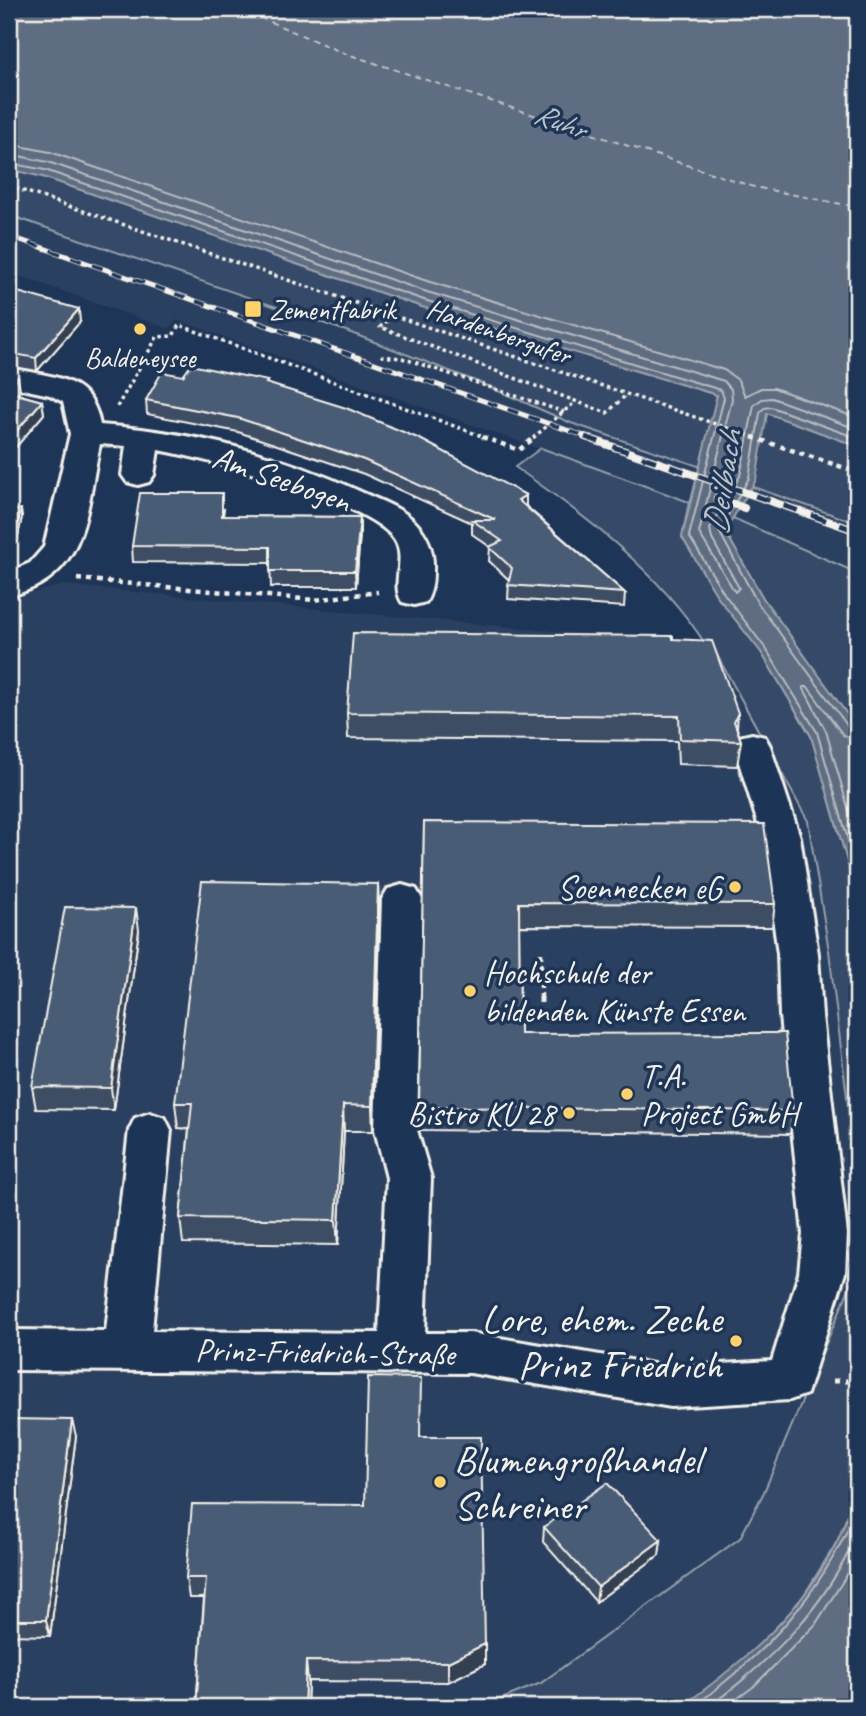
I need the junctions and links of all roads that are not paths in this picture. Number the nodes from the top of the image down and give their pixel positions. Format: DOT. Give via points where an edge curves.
graph roads {
  1 [pos="9,377"];
  2 [pos="86,435"];
  3 [pos="148,439"];
  4 [pos="138,475"];
  5 [pos="9,585"];
  6 [pos="414,594"];
  7 [pos="752,746"];
  8 [pos="402,899"];
  9 [pos="150,1130"];
  10 [pos="127,1348"];
  11 [pos="9,1350"];
  12 [pos="401,1350"];
  1 -- 2 [label="street" via="60,388 74,396 82,408"];
  2 -- 3 [label="street, Am Seebogen"];
  2 -- 5 [label="street" via="60,549 42,570"];
  3 -- 4 [label="street" via="142,447"];
  3 -- 6 [label="street, Am Seebogen" via="284,472 395,521 412,540 417,561"];
  7 -- 12 [label="street, Prinz-Friedrich-Straße" via="781,837 799,954 801,1016 825,1234 811,1381 671,1387 470,1353"];
  8 -- 12 [label="street" via="396,1130 409,1178"];
  9 -- 10 [label="street"];
  10 -- 11 [label="street, Prinz-Friedrich-Straße"];
  10 -- 12 [label="street, Prinz-Friedrich-Straße"];
}
